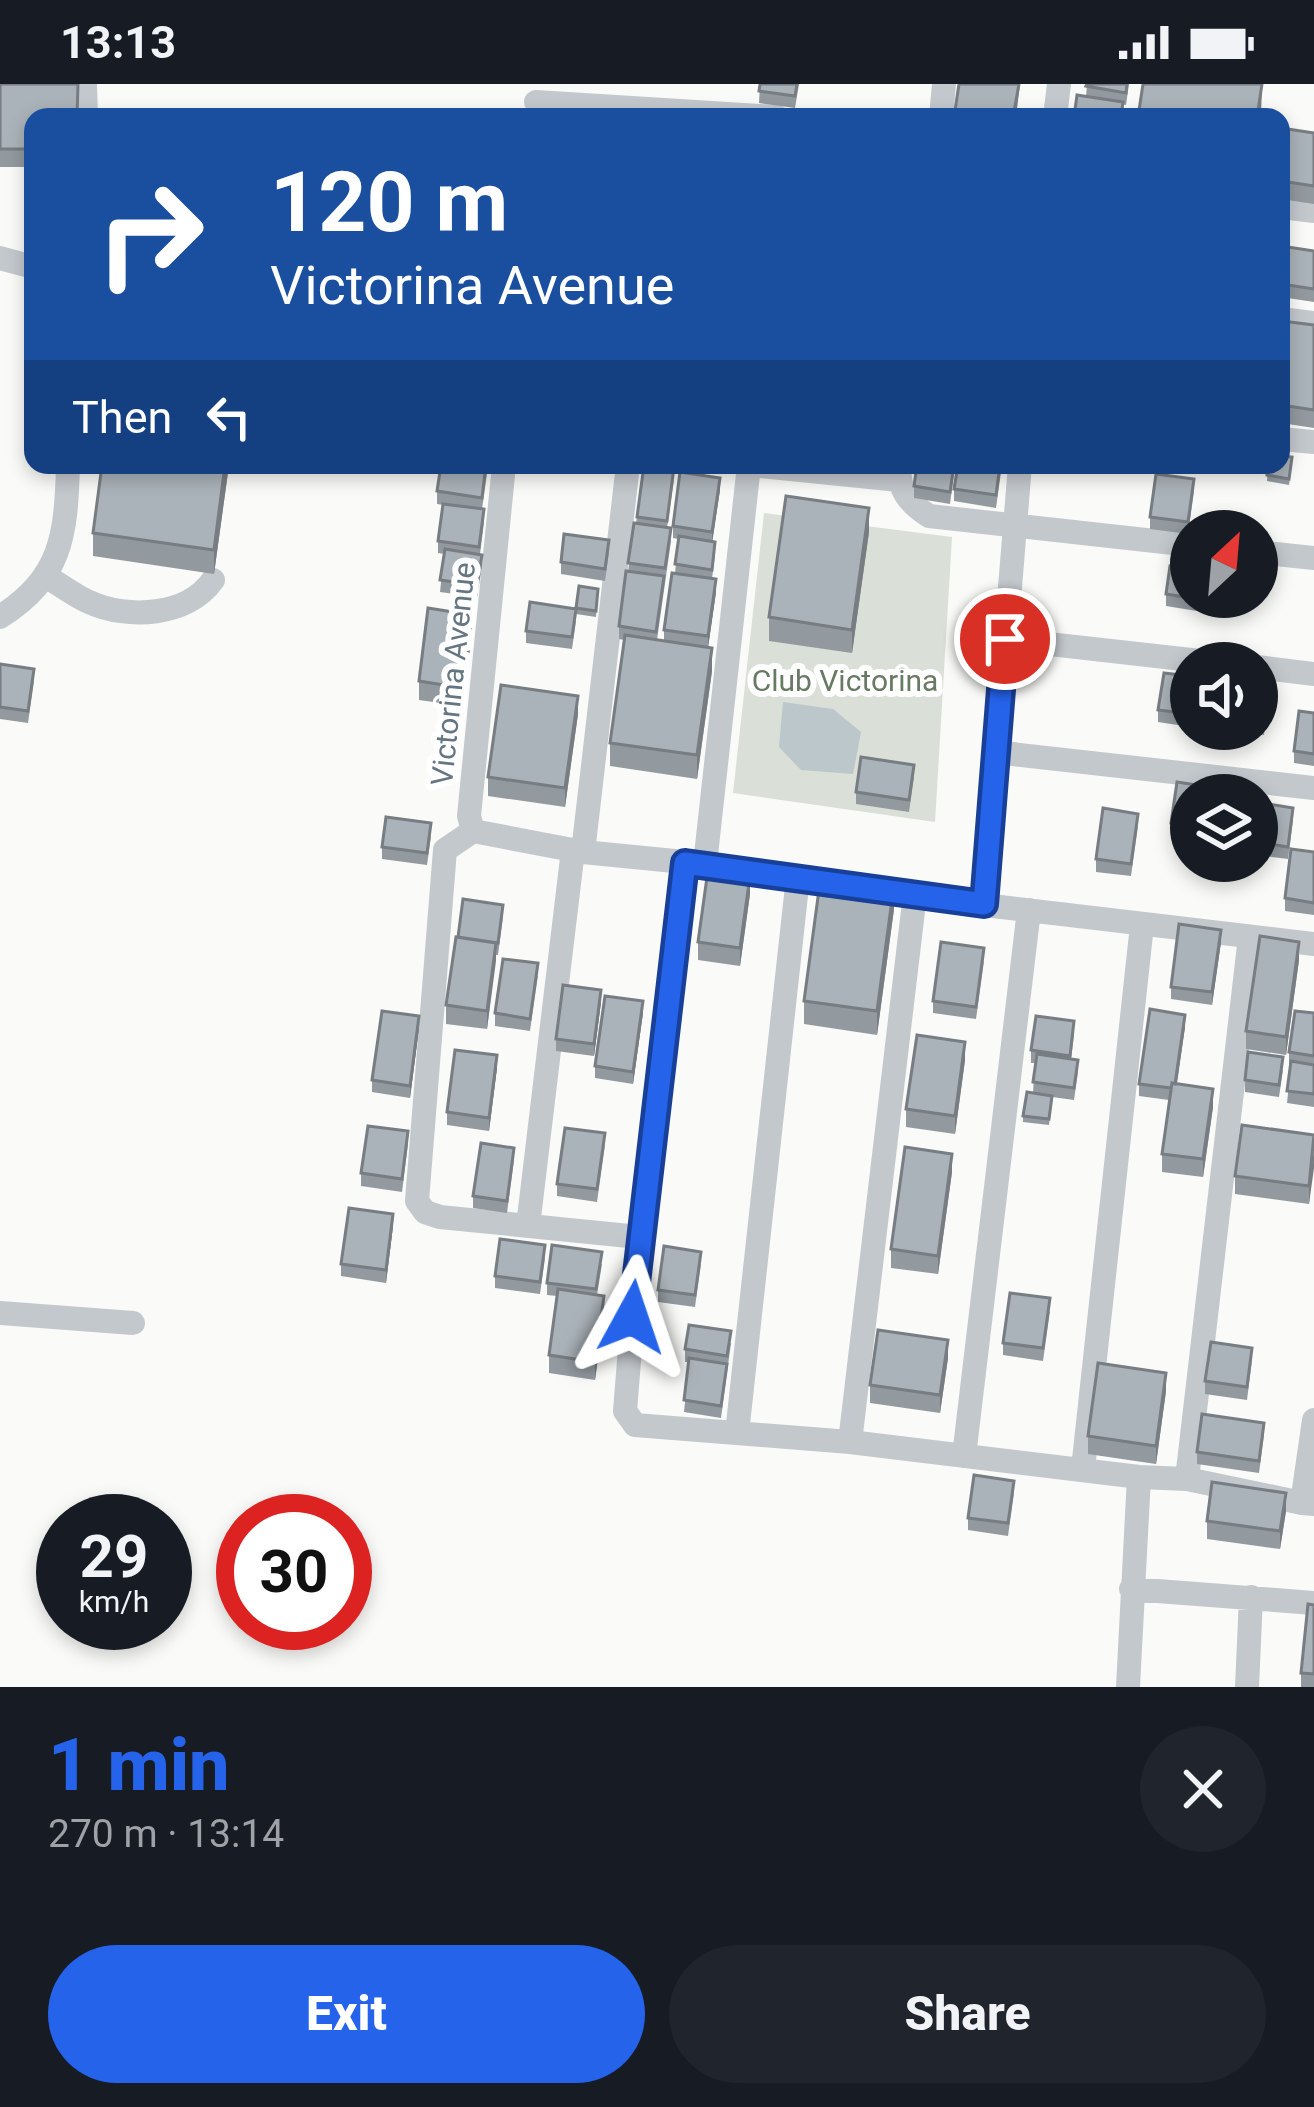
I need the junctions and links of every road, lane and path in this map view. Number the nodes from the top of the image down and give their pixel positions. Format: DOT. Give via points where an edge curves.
graph roads {
  1 [pos="536,101"];
  2 [pos="641,108"];
  3 [pos="67,474"];
  4 [pos="503,474"];
  5 [pos="627,474"];
  6 [pos="749,474"];
  7 [pos="900,474"];
  8 [pos="1019,474"];
  9 [pos="1012,527"];
  10 [pos="1170,543"];
  11 [pos="1278,554"];
  12 [pos="1314,558"];
  13 [pos="47,578"];
  14 [pos="213,580"];
  15 [pos="0,617"];
  16 [pos="1005,639"];
  17 [pos="1170,658"];
  18 [pos="1278,670"];
  19 [pos="1314,674"];
  20 [pos="994,752"];
  21 [pos="1314,788"];
  22 [pos="473,831"];
  23 [pos="578,851"];
  24 [pos="695,863"];
  25 [pos="798,877"];
  26 [pos="915,894"];
  27 [pos="984,904"];
  28 [pos="1029,910"];
  29 [pos="1142,925"];
  30 [pos="1250,937"];
  31 [pos="1314,944"];
  32 [pos="528,1226"];
  33 [pos="639,1238"];
  34 [pos="0,1313"];
  35 [pos="133,1324"];
  36 [pos="1314,1420"];
  37 [pos="736,1433"];
  38 [pos="850,1442"];
  39 [pos="964,1456"];
  40 [pos="1083,1468"];
  41 [pos="1139,1478"];
  42 [pos="1186,1478"];
  43 [pos="1308,1504"];
  44 [pos="1130,1589"];
  45 [pos="1251,1597"];
  46 [pos="1314,1603"];
  47 [pos="1128,1687"];
  48 [pos="1247,1687"];
  1 -- 2 [label="street"];
  3 -- 13 [label="street" via="60,544"];
  4 -- 22 [label="street, Victorina Avenue"];
  5 -- 23 [label="street"];
  6 -- 24 [label="street"];
  7 -- 9 [label="street" via="910,504 928,516"];
  8 -- 9 [label="street"];
  9 -- 10 [label="street"];
  9 -- 16 [label="street"];
  11 -- 12 [label="street"];
  13 -- 14 [label="street" via="92,604 131,612 170,610 199,598"];
  13 -- 15 [label="street"];
  16 -- 17 [label="street"];
  16 -- 20 [label="street"];
  18 -- 19 [label="street"];
  20 -- 21 [label="street"];
  20 -- 27 [label="street"];
  22 -- 23 [label="street"];
  22 -- 32 [label="street" via="445,850 417,1201 440,1216"];
  23 -- 24 [label="street"];
  23 -- 32 [label="street"];
  24 -- 25 [label="street"];
  24 -- 33 [label="street"];
  25 -- 26 [label="street"];
  25 -- 37 [label="street"];
  26 -- 27 [label="street"];
  26 -- 38 [label="street"];
  27 -- 28 [label="street"];
  28 -- 29 [label="street"];
  28 -- 39 [label="street"];
  29 -- 30 [label="street"];
  29 -- 40 [label="street"];
  30 -- 31 [label="street"];
  30 -- 42 [label="street"];
  32 -- 33 [label="street"];
  33 -- 37 [label="street" via="625,1411 635,1424"];
  34 -- 35 [label="street"];
  36 -- 43 [label="street"];
  37 -- 38 [label="street"];
  38 -- 39 [label="street"];
  39 -- 40 [label="street"];
  40 -- 41 [label="street"];
  41 -- 42 [label="street"];
  41 -- 44 [label="street"];
  42 -- 43 [label="street"];
  44 -- 45 [label="street"];
  44 -- 47 [label="street"];
  45 -- 46 [label="street"];
  45 -- 48 [label="street"];
}
